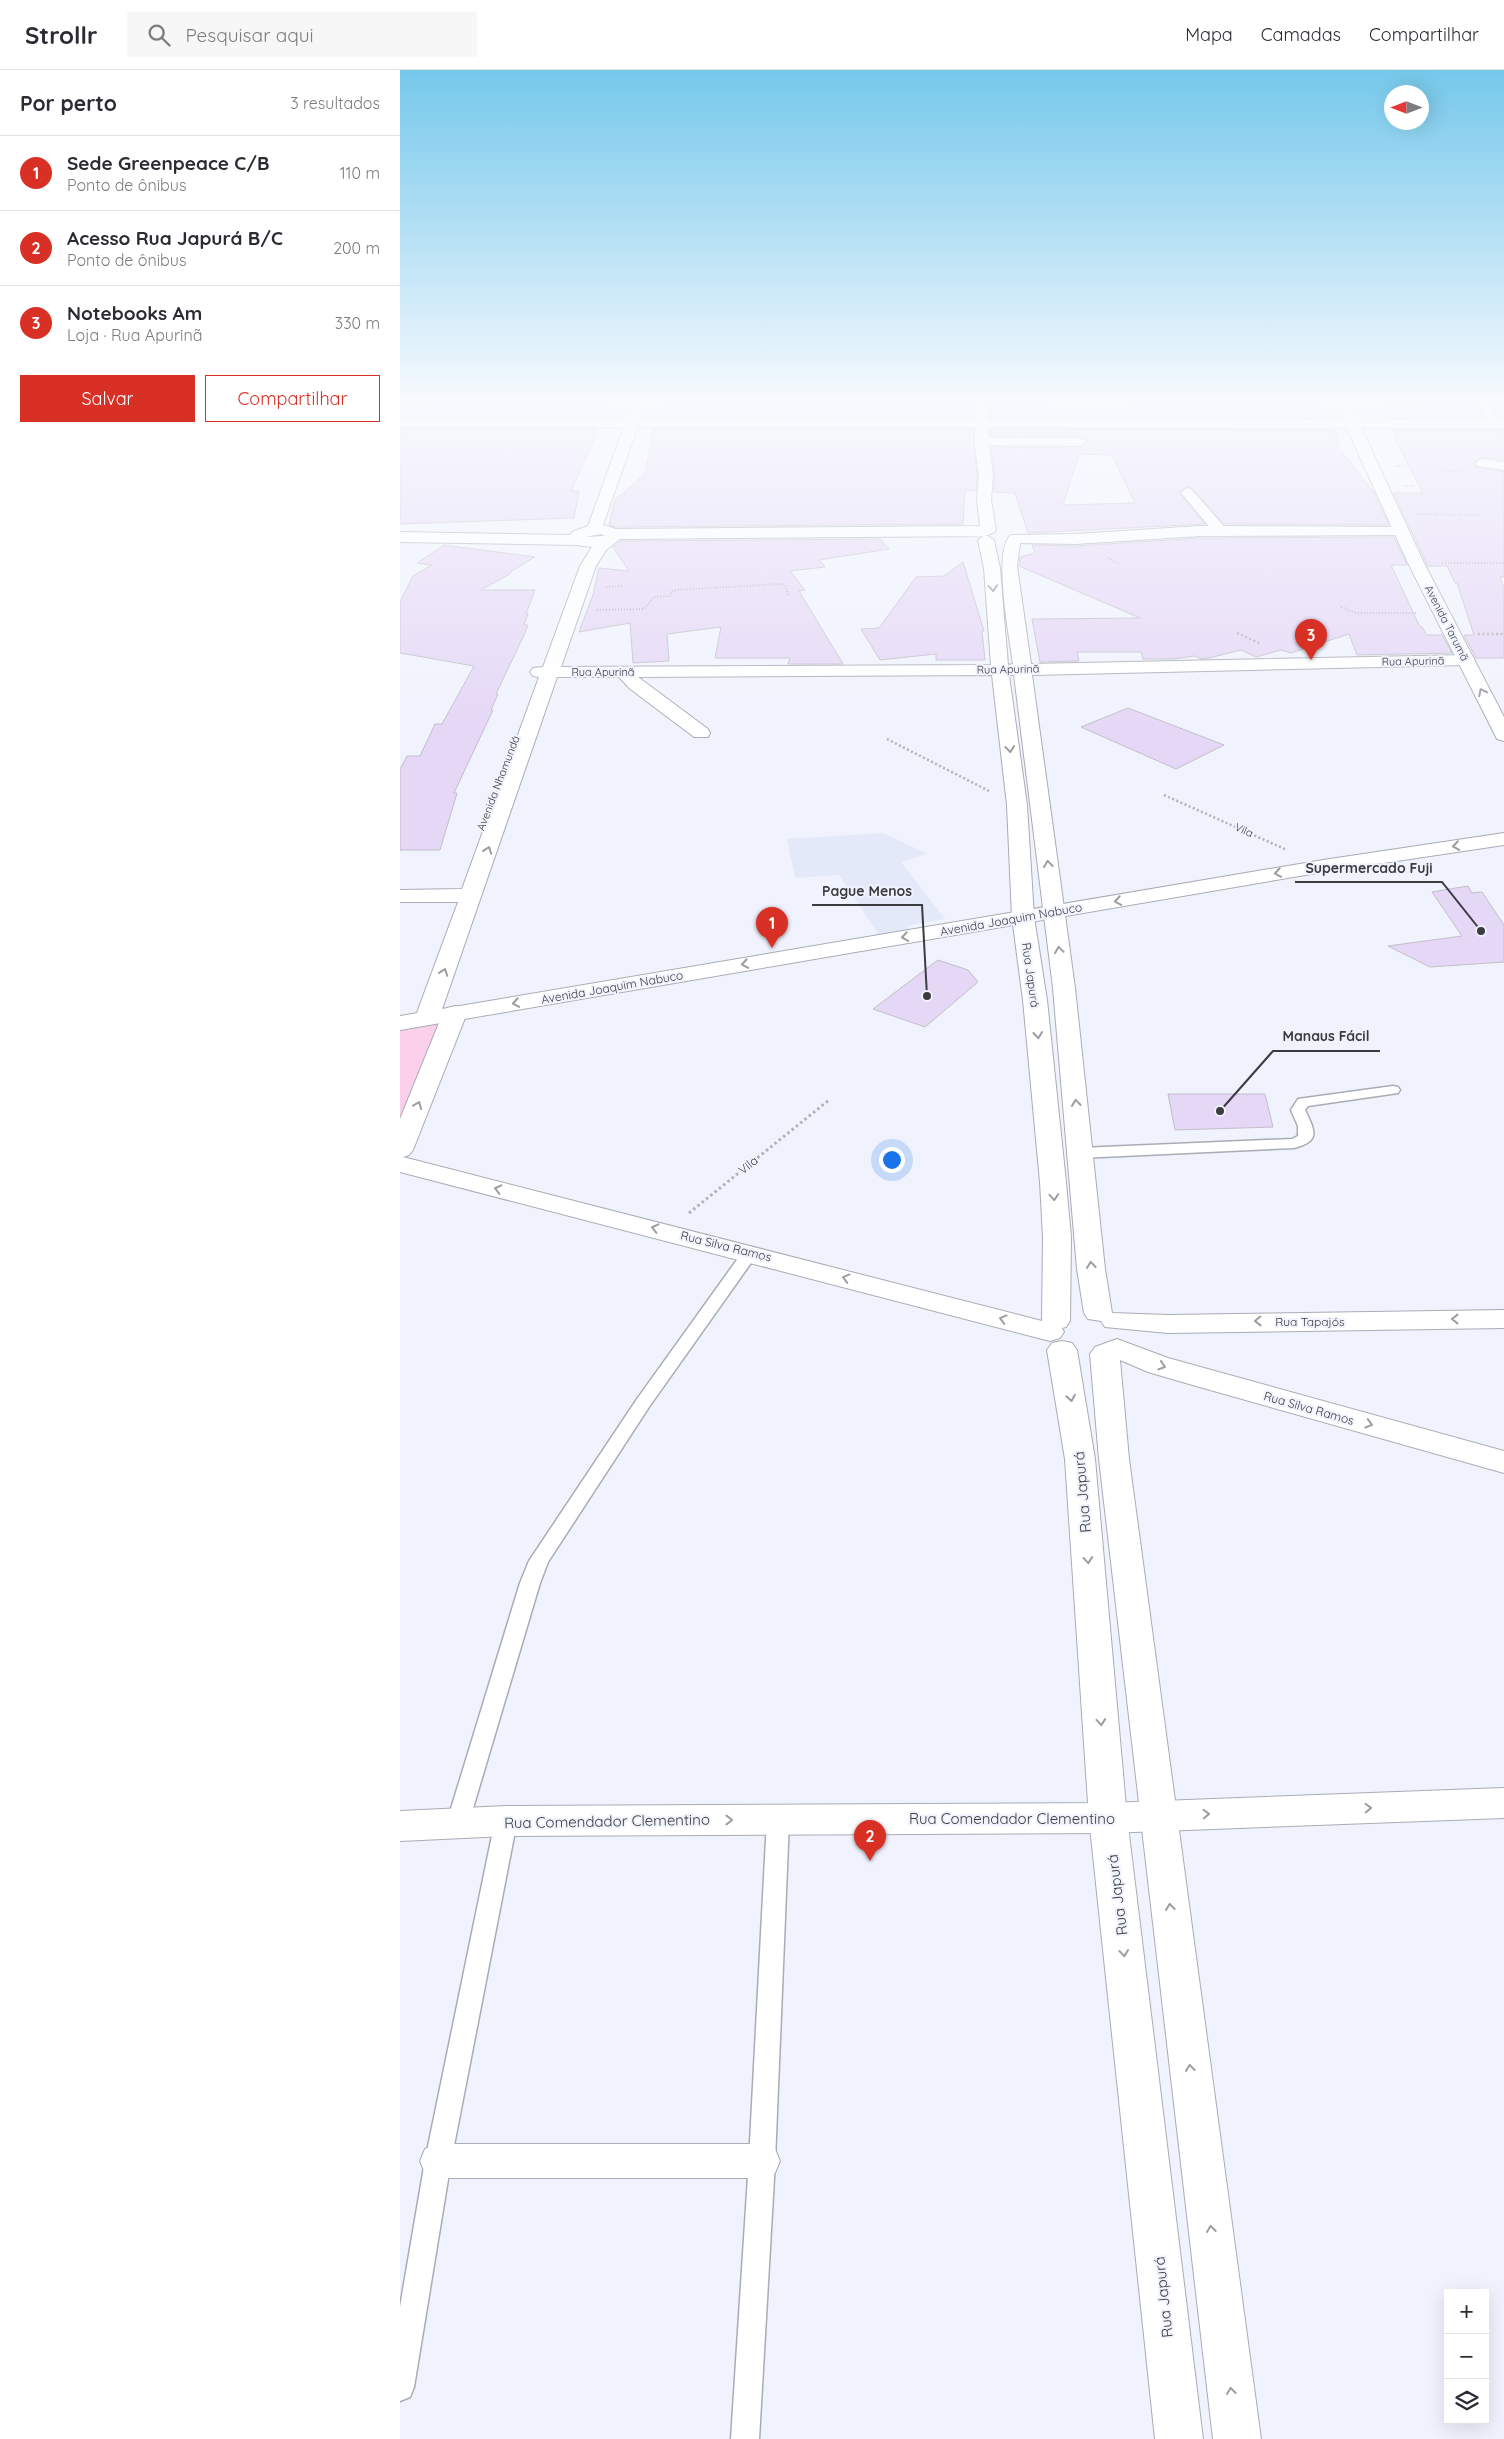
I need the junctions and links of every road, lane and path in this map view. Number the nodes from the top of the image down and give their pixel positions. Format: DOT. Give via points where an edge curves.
graph roads {
  1 [pos="603,513"];
  2 [pos="984,513"];
  3 [pos="1002,513"];
  4 [pos="1205,513"];
  5 [pos="1393,513"];
  6 [pos="1481,515"];
  7 [pos="1398,523"];
  8 [pos="1217,527"];
  9 [pos="1010,530"];
  10 [pos="1149,531"];
  11 [pos="985,535"];
  12 [pos="400,537"];
  13 [pos="595,537"];
  14 [pos="1416,563"];
  15 [pos="1504,563"];
  16 [pos="789,596"];
  17 [pos="1341,607"];
  18 [pos="572,611"];
  19 [pos="1442,613"];
  20 [pos="1466,660"];
  21 [pos="1022,669"];
  22 [pos="1000,670"];
  23 [pos="545,672"];
  24 [pos="624,672"];
  25 [pos="701,733"];
  26 [pos="1504,736"];
  27 [pos="887,739"];
  28 [pos="1164,795"];
  29 [pos="1017,805"];
  30 [pos="1503,840"];
  31 [pos="1323,866"];
  32 [pos="463,895"];
  33 [pos="400,896"];
  34 [pos="1054,912"];
  35 [pos="1022,917"];
  36 [pos="455,1013"];
  37 [pos="411,1021"];
  38 [pos="1393,1090"];
  39 [pos="829,1100"];
  40 [pos="400,1150"];
  41 [pos="1080,1153"];
  42 [pos="400,1164"];
  43 [pos="667,1231"];
  44 [pos="750,1252"];
  45 [pos="1504,1319"];
  46 [pos="1109,1334"];
  47 [pos="1056,1335"];
  48 [pos="1504,1462"];
  49 [pos="1504,1803"];
  50 [pos="1158,1816"];
  51 [pos="1108,1818"];
  52 [pos="778,1820"];
  53 [pos="506,1821"];
  54 [pos="457,1825"];
  55 [pos="400,1826"];
  56 [pos="438,2161"];
  57 [pos="762,2161"];
  58 [pos="400,2387"];
  59 [pos="745,2439"];
  60 [pos="1179,2439"];
  61 [pos="1237,2439"];
  1 -- 13 [label="street, Avenida Nhamundá"];
  2 -- 11 [label="street, Rua Japurá"];
  3 -- 9 [label="street, Rua Japurá"];
  4 -- 8 [label="street"];
  5 -- 7 [label="street, Avenida Tarumã"];
  6 -- 7 [label="path"];
  7 -- 8 [label="street"];
  7 -- 10 [label="street"];
  7 -- 14 [label="street, Avenida Tarumã"];
  8 -- 10 [label="street"];
  9 -- 10 [label="street" via="1075,539"];
  9 -- 11 [label="street" via="999,542"];
  9 -- 21 [label="street, Rua Japurá" via="1010,566"];
  11 -- 13 [label="street"];
  11 -- 22 [label="street, Rua Japurá, one-way" via="992,568"];
  12 -- 13 [label="street"];
  13 -- 18 [label="street, Avenida Nhamundá" via="592,558"];
  13 -- 23 [label="street, Avenida Nhamundá" via="578,566"];
  14 -- 15 [label="path"];
  14 -- 19 [label="street, Avenida Tarumã"];
  16 -- 18 [label="path" via="785,585 781,584 676,590 670,596 654,598 644,608"];
  17 -- 19 [label="path" via="1356,613"];
  18 -- 23 [label="street, Avenida Nhamundá"];
  19 -- 20 [label="street, Avenida Tarumã"];
  20 -- 21 [label="street, Rua Apurinã"];
  26 -- 20 [label="street, Avenida Tarumã, one-way"];
  21 -- 22 [label="street, Rua Apurinã"];
  34 -- 21 [label="street, Rua Japurá, one-way"];
  22 -- 24 [label="street, Rua Apurinã"];
  22 -- 29 [label="street, Rua Japurá, one-way"];
  23 -- 24 [label="street, Rua Apurinã"];
  23 -- 32 [label="street, Avenida Nhamundá"];
  24 -- 25 [label="street" via="635,684"];
  27 -- 29 [label="path"];
  28 -- 31 [label="path, Vila"];
  29 -- 35 [label="street, Rua Japurá"];
  30 -- 31 [label="street, Avenida Joaquim Nabuco, one-way"];
  31 -- 34 [label="street, Avenida Joaquim Nabuco, one-way"];
  32 -- 33 [label="street"];
  32 -- 37 [label="street, Avenida Nhamundá"];
  34 -- 35 [label="street, Avenida Joaquim Nabuco"];
  41 -- 34 [label="street, Rua Japurá, one-way"];
  35 -- 36 [label="street, Avenida Joaquim Nabuco, one-way"];
  35 -- 47 [label="street, Rua Japurá, one-way" via="1035,1000 1053,1182 1058,1262"];
  36 -- 37 [label="street, Avenida Joaquim Nabuco"];
  40 -- 36 [label="street, one-way"];
  38 -- 41 [label="lane" via="1302,1102 1298,1110 1306,1138 1294,1143"];
  39 -- 43 [label="path, Vila"];
  46 -- 41 [label="street, Rua Japurá, one-way" via="1091,1269"];
  43 -- 42 [label="street, Rua Silva Ramos, one-way"];
  43 -- 44 [label="street, Rua Silva Ramos"];
  47 -- 44 [label="street, Rua Silva Ramos, one-way"];
  44 -- 54 [label="lane" via="644,1403 540,1561 530,1583"];
  45 -- 46 [label="street, Rua Tapajós, one-way" via="1168,1324"];
  46 -- 47 [label="street, Rua Silva Ramos" via="1084,1356"];
  46 -- 47 [label="street" via="1074,1312"];
  46 -- 48 [label="street, Rua Silva Ramos, one-way" via="1158,1365"];
  46 -- 50 [label="street, Rua Japurá" via="1110,1420"];
  47 -- 51 [label="street, Rua Japurá, one-way" via="1080,1460"];
  50 -- 49 [label="street, Rua Comendador Clementino, one-way"];
  50 -- 51 [label="street, Rua Comendador Clementino"];
  61 -- 50 [label="street, Rua Japurá, one-way"];
  51 -- 52 [label="street, Rua Comendador Clementino"];
  51 -- 60 [label="street, Rua Japurá, one-way"];
  53 -- 52 [label="street, Rua Comendador Clementino, one-way"];
  52 -- 57 [label="lane"];
  53 -- 54 [label="street, Rua Comendador Clementino"];
  53 -- 56 [label="lane"];
  54 -- 55 [label="street, Rua Comendador Clementino"];
  56 -- 57 [label="street"];
  56 -- 58 [label="lane"];
  57 -- 59 [label="lane"];
}
